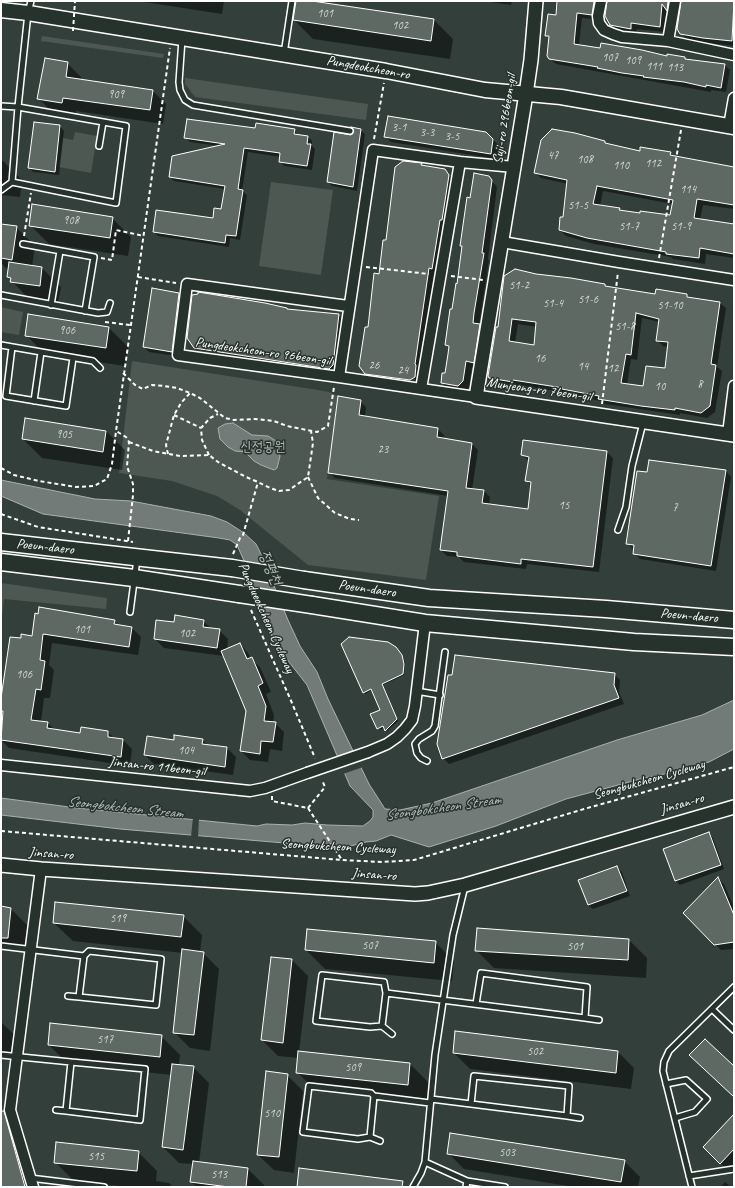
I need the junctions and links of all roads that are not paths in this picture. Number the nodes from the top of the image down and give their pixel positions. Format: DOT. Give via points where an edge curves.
graph roads {
  1 [pos="292,1"];
  2 [pos="536,1"];
  3 [pos="601,1"];
  4 [pos="675,1"];
  5 [pos="30,7"];
  6 [pos="1,10"];
  7 [pos="183,38"];
  8 [pos="668,41"];
  9 [pos="284,55"];
  10 [pos="734,55"];
  11 [pos="526,94"];
  12 [pos="734,98"];
  13 [pos="1,106"];
  14 [pos="18,107"];
  15 [pos="103,122"];
  16 [pos="731,127"];
  17 [pos="350,131"];
  18 [pos="99,146"];
  19 [pos="460,162"];
  20 [pos="514,167"];
  21 [pos="12,182"];
  22 [pos="1,190"];
  23 [pos="502,242"];
  24 [pos="23,244"];
  25 [pos="60,251"];
  26 [pos="734,280"];
  27 [pos="1,295"];
  28 [pos="110,303"];
  29 [pos="52,305"];
  30 [pos="348,306"];
  31 [pos="85,311"];
  32 [pos="1,345"];
  33 [pos="12,347"];
  34 [pos="41,352"];
  35 [pos="73,358"];
  36 [pos="100,368"];
  37 [pos="339,377"];
  38 [pos="734,386"];
  39 [pos="421,389"];
  40 [pos="476,397"];
  41 [pos="34,401"];
  42 [pos="644,422"];
  43 [pos="731,435"];
  44 [pos="618,530"];
  45 [pos="1,542"];
  46 [pos="136,550"];
  47 [pos="1,562"];
  48 [pos="134,578"];
  49 [pos="130,612"];
  50 [pos="734,620"];
  51 [pos="425,623"];
  52 [pos="734,647"];
  53 [pos="445,652"];
  54 [pos="416,691"];
  55 [pos="440,694"];
  56 [pos="427,761"];
  57 [pos="1,765"];
  58 [pos="734,807"];
  59 [pos="1,866"];
  60 [pos="41,870"];
  61 [pos="465,885"];
  62 [pos="1,946"];
  63 [pos="31,949"];
  64 [pos="84,956"];
  65 [pos="734,987"];
  66 [pos="386,993"];
  67 [pos="68,996"];
  68 [pos="79,997"];
  69 [pos="443,1000"];
  70 [pos="476,1004"];
  71 [pos="712,1008"];
  72 [pos="585,1018"];
  73 [pos="599,1020"];
  74 [pos="382,1026"];
  75 [pos="734,1030"];
  76 [pos="392,1034"];
  77 [pos="1,1055"];
  78 [pos="17,1057"];
  79 [pos="71,1062"];
  80 [pos="666,1084"];
  81 [pos="374,1096"];
  82 [pos="430,1101"];
  83 [pos="470,1104"];
  84 [pos="56,1110"];
  85 [pos="66,1111"];
  86 [pos="567,1116"];
  87 [pos="580,1118"];
  88 [pos="675,1118"];
  89 [pos="370,1136"];
  90 [pos="380,1140"];
  91 [pos="425,1162"];
  92 [pos="734,1169"];
  93 [pos="689,1176"];
  94 [pos="467,1181"];
  95 [pos="32,1183"];
  96 [pos="104,1187"];
  97 [pos="413,1187"];
  98 [pos="466,1187"];
  99 [pos="505,1187"];
  100 [pos="692,1187"];
  1 -- 9 [label="lane"];
  2 -- 11 [label="street, Suji-ro 296beon-gil"];
  3 -- 8 [label="street" via="598,16 604,30 622,37"];
  4 -- 8 [label="street"];
  5 -- 6 [label="main road, Pungdeokcheon-ro"];
  5 -- 7 [label="main road, Pungdeokcheon-ro"];
  5 -- 14 [label="lane"];
  7 -- 9 [label="main road, Pungdeokcheon-ro"];
  7 -- 17 [label="lane" via="180,90 185,100 193,105"];
  8 -- 10 [label="street"];
  9 -- 11 [label="main road, Pungdeokcheon-ro" via="485,90"];
  11 -- 16 [label="main road, Pungdeokcheon-ro" via="561,97"];
  11 -- 20 [label="street, Suji-ro 296beon-gil"];
  12 -- 16 [label="street"];
  13 -- 14 [label="lane"];
  14 -- 15 [label="lane"];
  14 -- 21 [label="lane"];
  15 -- 18 [label="lane"];
  15 -- 21 [label="lane" via="126,126 116,203"];
  19 -- 20 [label="street"];
  19 -- 30 [label="street, Pungdeokcheon-ro 96beon-gil" via="373,150"];
  19 -- 39 [label="street"];
  20 -- 23 [label="street, Suji-ro 296beon-gil"];
  21 -- 22 [label="lane"];
  23 -- 26 [label="street"];
  23 -- 40 [label="street, Suji-ro 296beon-gil"];
  24 -- 25 [label="lane"];
  25 -- 29 [label="lane"];
  25 -- 31 [label="lane" via="94,256"];
  27 -- 29 [label="lane"];
  28 -- 31 [label="lane" via="107,312"];
  29 -- 31 [label="lane"];
  30 -- 37 [label="street, Pungdeokcheon-ro 96beon-gil"];
  30 -- 37 [label="street, Pungdeokcheon-ro 96beon-gil" via="187,284 178,355"];
  32 -- 33 [label="lane"];
  33 -- 34 [label="lane"];
  33 -- 41 [label="lane" via="6,396"];
  34 -- 35 [label="lane"];
  34 -- 41 [label="lane"];
  35 -- 36 [label="lane" via="93,362"];
  35 -- 41 [label="lane" via="66,406"];
  37 -- 39 [label="street, Munjeong-ro 7beon-gil"];
  38 -- 43 [label="street"];
  39 -- 40 [label="street, Munjeong-ro 7beon-gil"];
  40 -- 42 [label="street, Munjeong-ro 7beon-gil"];
  42 -- 43 [label="street, Munjeong-ro 7beon-gil"];
  42 -- 44 [label="lane" via="632,466 626,506"];
  45 -- 46 [label="main road, Poeun-daero"];
  46 -- 48 [label="lane"];
  46 -- 50 [label="main road, Poeun-daero, bridge" via="232,562 304,580 429,598"];
  47 -- 48 [label="main road, Poeun-daero"];
  48 -- 49 [label="lane"];
  48 -- 51 [label="main road, Poeun-daero, bridge"];
  51 -- 52 [label="main road, Poeun-daero" via="634,642"];
  51 -- 54 [label="street"];
  53 -- 55 [label="lane"];
  54 -- 55 [label="lane"];
  54 -- 57 [label="street, Jinsan-ro 11beon-gil, bridge" via="412,720 387,744 274,785 250,791"];
  55 -- 56 [label="lane" via="435,726 415,744 416,753"];
  58 -- 61 [label="street, Jinsan-ro"];
  59 -- 60 [label="street, Jinsan-ro"];
  60 -- 61 [label="street, Jinsan-ro" via="415,894"];
  60 -- 63 [label="street"];
  61 -- 69 [label="lane" via="453,935"];
  62 -- 63 [label="lane"];
  63 -- 64 [label="lane"];
  63 -- 78 [label="street"];
  64 -- 68 [label="lane"];
  64 -- 68 [label="lane" via="89,951 161,959 156,1006"];
  65 -- 71 [label="lane"];
  66 -- 69 [label="lane"];
  66 -- 74 [label="lane"];
  66 -- 74 [label="lane" via="384,982 322,975 316,1021"];
  67 -- 68 [label="lane"];
  69 -- 70 [label="lane"];
  69 -- 82 [label="lane"];
  70 -- 72 [label="lane"];
  70 -- 72 [label="lane" via="482,973 587,987"];
  71 -- 75 [label="lane"];
  71 -- 80 [label="lane" via="666,1055 663,1071"];
  72 -- 73 [label="lane"];
  74 -- 76 [label="lane"];
  77 -- 78 [label="lane"];
  78 -- 79 [label="lane"];
  78 -- 95 [label="street" via="10,1110"];
  79 -- 85 [label="lane"];
  79 -- 85 [label="lane" via="145,1070 140,1120"];
  80 -- 88 [label="lane"];
  80 -- 88 [label="lane" via="686,1080 707,1099 695,1112"];
  81 -- 82 [label="lane"];
  81 -- 89 [label="lane"];
  81 -- 89 [label="lane" via="371,1093 309,1086 303,1132 358,1140"];
  82 -- 83 [label="lane"];
  82 -- 91 [label="lane"];
  83 -- 86 [label="lane"];
  83 -- 86 [label="lane" via="474,1076 569,1086"];
  84 -- 85 [label="lane"];
  86 -- 87 [label="lane"];
  88 -- 93 [label="lane"];
  89 -- 90 [label="lane"];
  91 -- 94 [label="lane"];
  91 -- 97 [label="lane" via="422,1173"];
  92 -- 93 [label="lane"];
  93 -- 100 [label="lane"];
  94 -- 98 [label="lane"];
  94 -- 99 [label="lane"];
  95 -- 96 [label="lane"];
}
